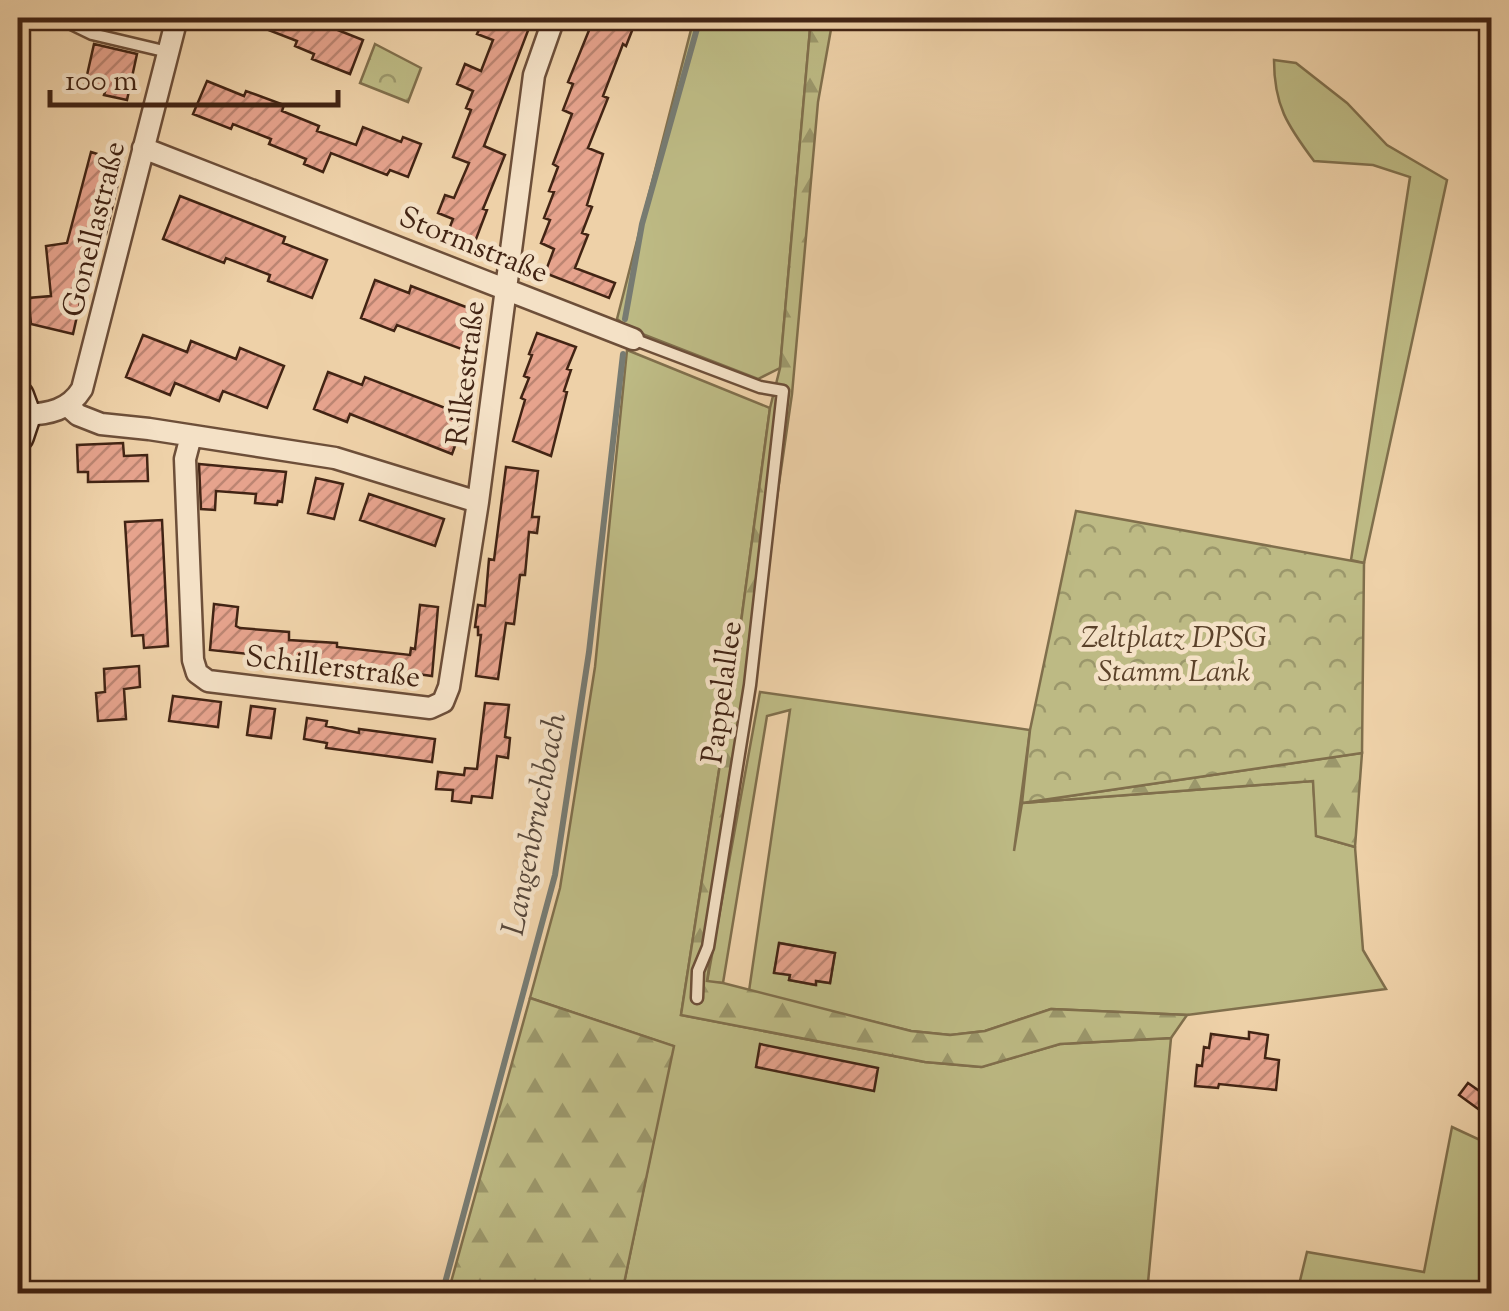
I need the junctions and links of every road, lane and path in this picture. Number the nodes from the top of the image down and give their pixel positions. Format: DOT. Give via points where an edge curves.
graph roads {
  1 [pos="59,18"];
  2 [pos="178,18"];
  3 [pos="554,18"];
  4 [pos="168,52"];
  5 [pos="144,148"];
  6 [pos="506,290"];
  7 [pos="633,339"];
  8 [pos="783,391"];
  9 [pos="68,406"];
  10 [pos="20,416"];
  11 [pos="191,436"];
  12 [pos="478,502"];
  13 [pos="697,998"];
  1 -- 4 [label="lane" via="92,34"];
  2 -- 4 [label="street, Gonellastraße"];
  3 -- 6 [label="street, Rilkestraße" via="534,75"];
  4 -- 5 [label="street, Gonellastraße"];
  5 -- 6 [label="street, Stormstraße"];
  5 -- 9 [label="street, Gonellastraße" via="86,378"];
  6 -- 7 [label="street, Stormstraße"];
  6 -- 12 [label="street, Rilkestraße"];
  7 -- 8 [label="lane, Stormstraße"];
  8 -- 13 [label="lane, Pappelallee" via="750,685"];
  9 -- 10 [label="street"];
  9 -- 11 [label="street" via="101,424"];
  11 -- 12 [label="street" via="335,458"];
  11 -- 12 [label="street, Schillerstraße" via="185,459 192,660 208,681 438,706 449,686"];
}
